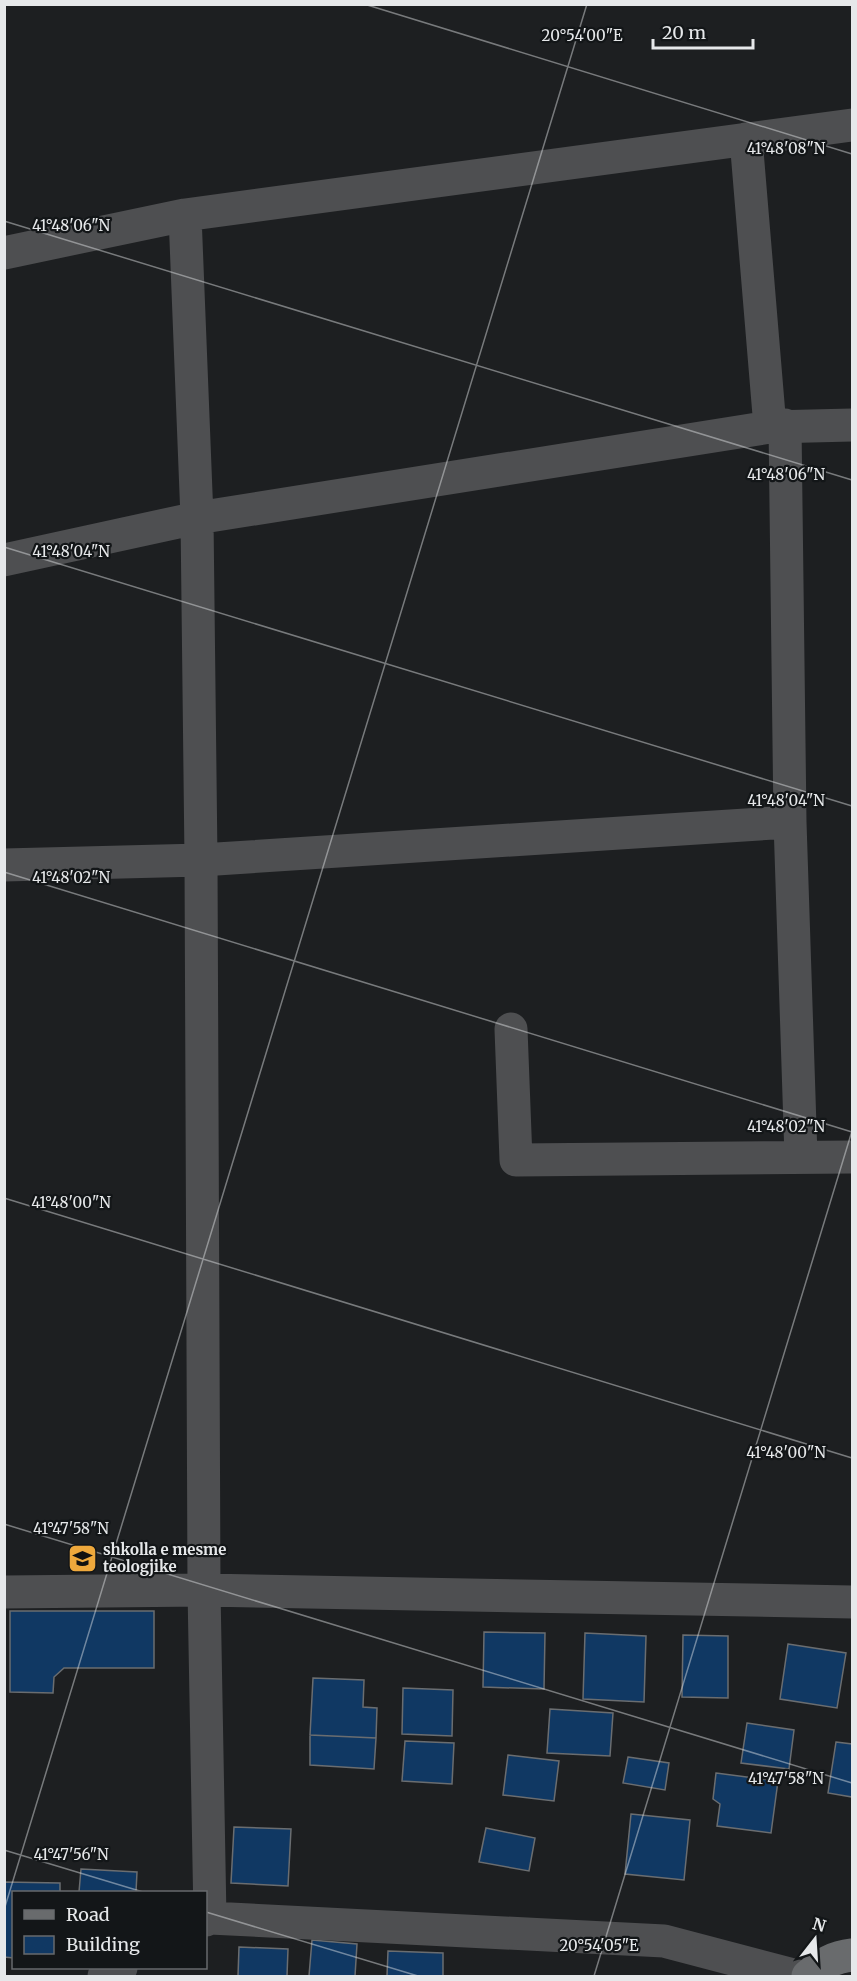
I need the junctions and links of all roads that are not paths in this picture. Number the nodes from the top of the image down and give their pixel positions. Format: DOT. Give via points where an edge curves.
graph roads {
  1 [pos="852,125"];
  2 [pos="746,139"];
  3 [pos="185,215"];
  4 [pos="4,253"];
  5 [pos="852,424"];
  6 [pos="777,426"];
  7 [pos="197,518"];
  8 [pos="4,560"];
  9 [pos="790,822"];
  10 [pos="201,860"];
  11 [pos="4,865"];
  12 [pos="511,1029"];
  13 [pos="852,1156"];
  14 [pos="801,1157"];
  15 [pos="204,1590"];
  16 [pos="4,1592"];
  17 [pos="852,1602"];
  18 [pos="208,1919"];
  19 [pos="852,1955"];
  20 [pos="119,1969"];
  21 [pos="104,1977"];
  22 [pos="797,1977"];
  23 [pos="808,1977"];
  1 -- 2 [label="street"];
  2 -- 3 [label="street"];
  2 -- 6 [label="street"];
  3 -- 4 [label="street"];
  3 -- 7 [label="street"];
  5 -- 6 [label="street"];
  6 -- 7 [label="street"];
  6 -- 9 [label="street"];
  7 -- 8 [label="street"];
  7 -- 10 [label="street"];
  9 -- 10 [label="street"];
  9 -- 14 [label="street"];
  10 -- 11 [label="street"];
  10 -- 15 [label="street"];
  12 -- 14 [label="street" via="516,1160"];
  13 -- 14 [label="street"];
  15 -- 16 [label="street"];
  15 -- 17 [label="street"];
  15 -- 18 [label="street"];
  18 -- 22 [label="street" via="663,1941"];
  19 -- 23 [label="street" via="820,1965"];
  20 -- 21 [label="street"];
}
